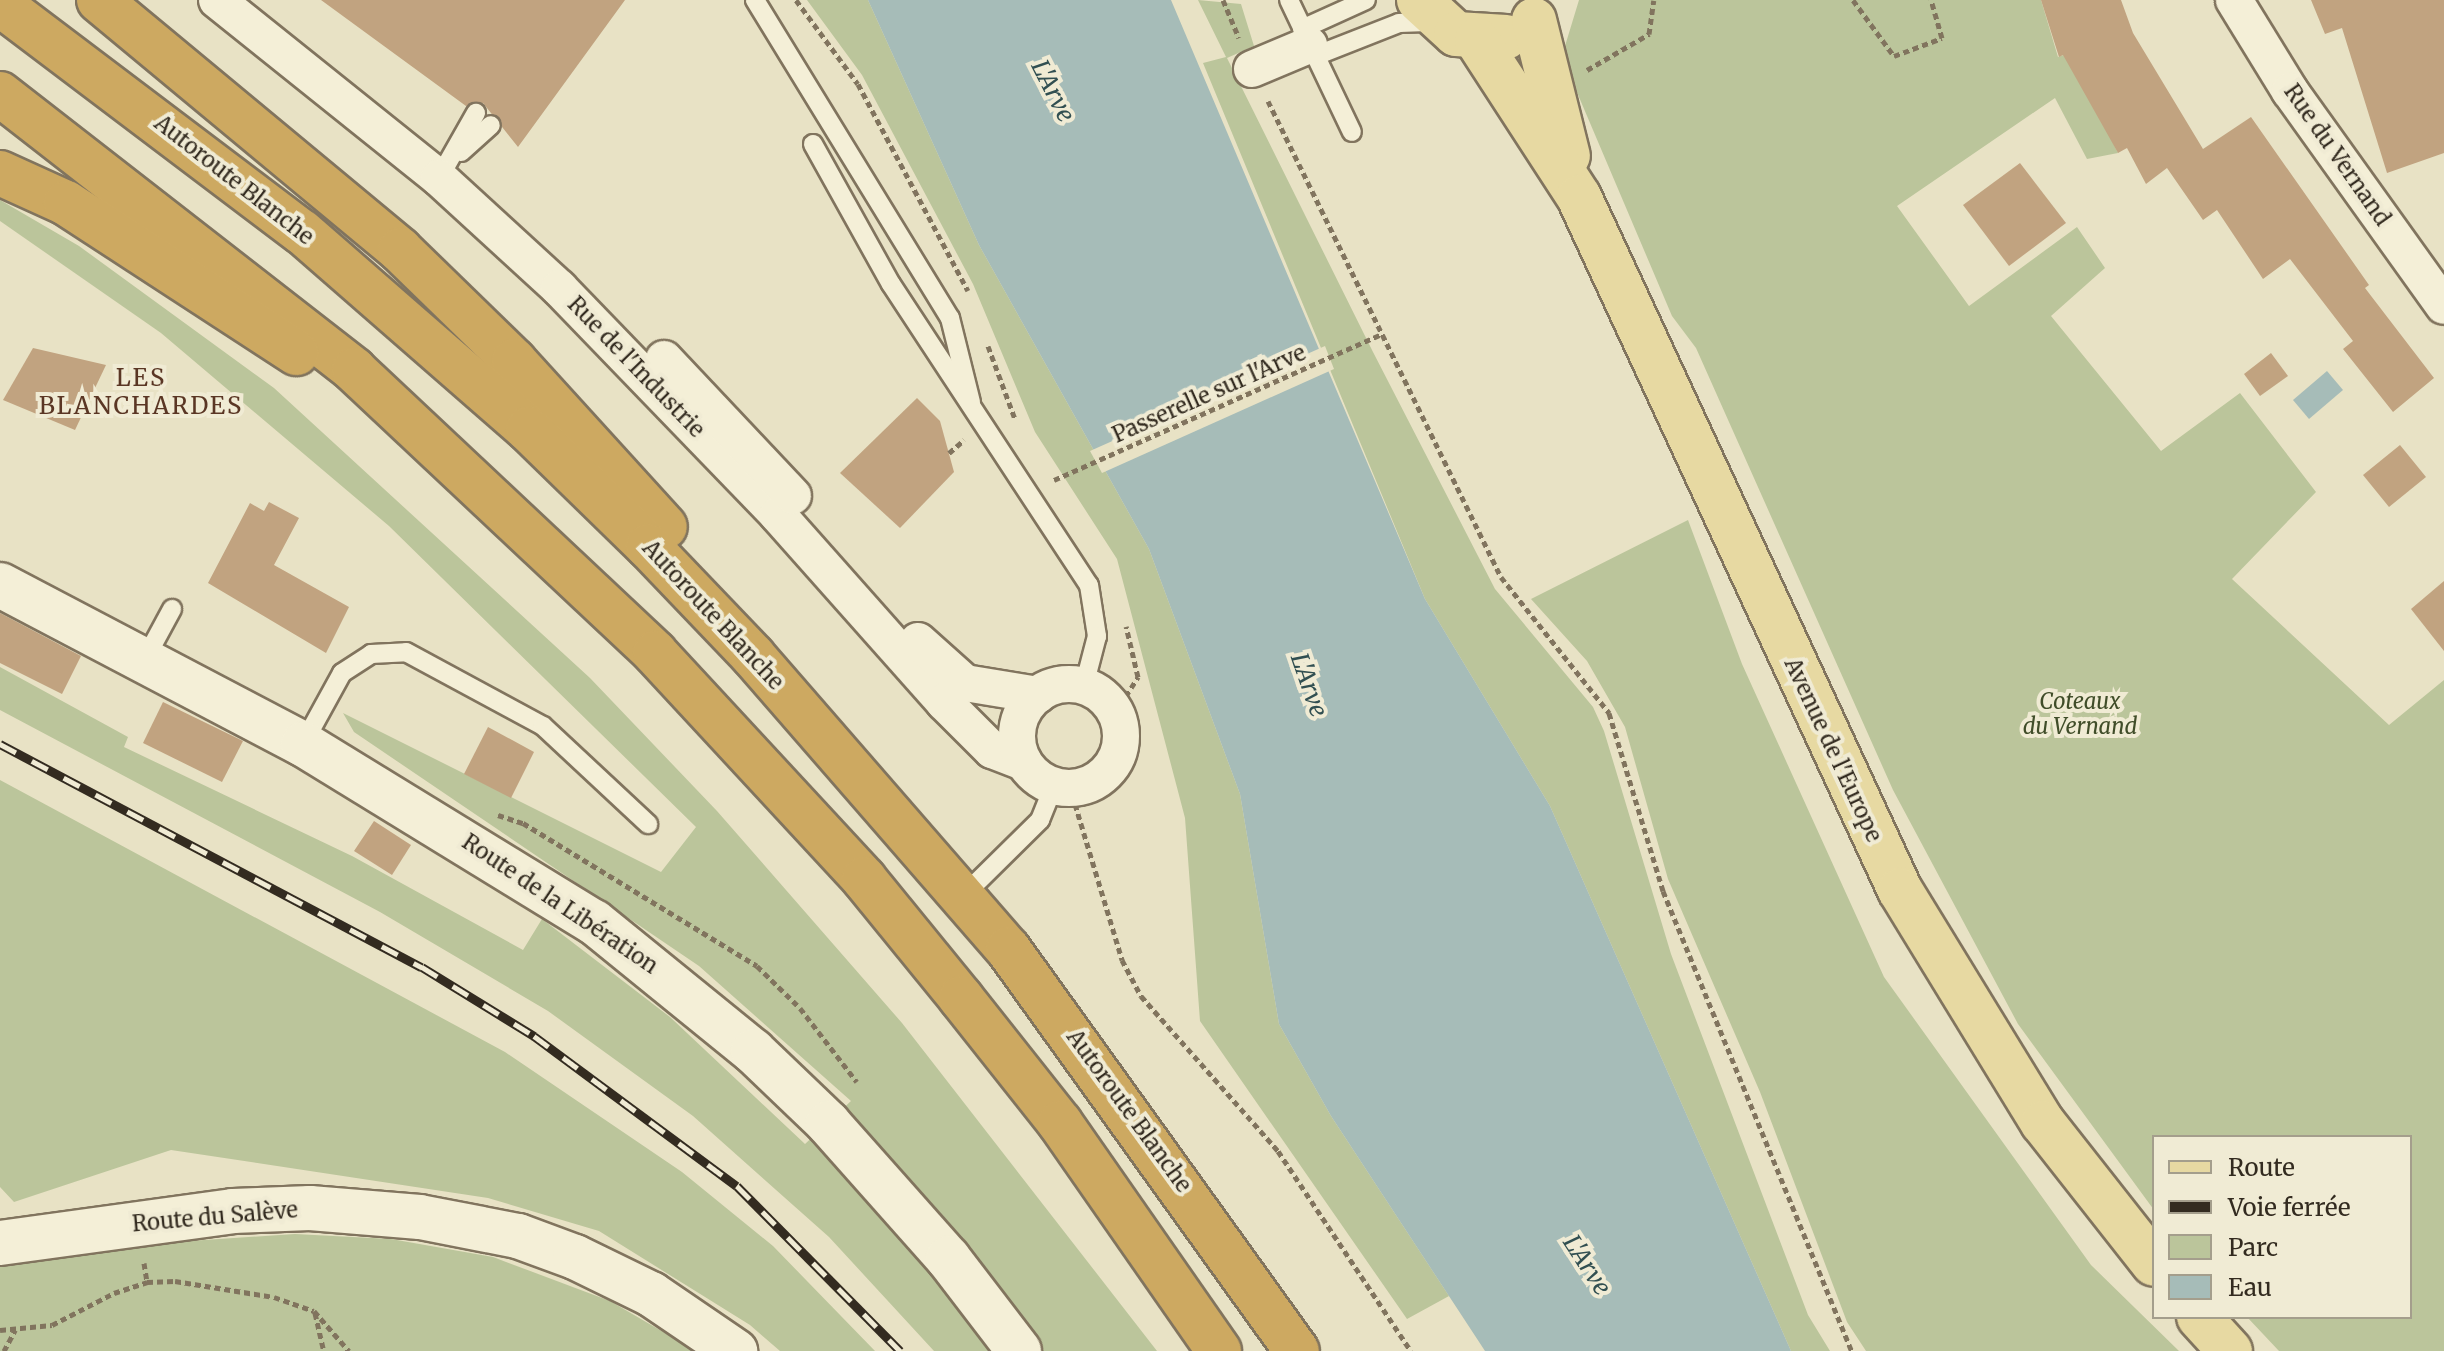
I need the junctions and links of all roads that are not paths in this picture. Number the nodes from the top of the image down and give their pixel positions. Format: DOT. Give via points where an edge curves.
graph roads {
  1 [pos="99,0"];
  2 [pos="217,0"];
  3 [pos="257,0"];
  4 [pos="755,0"];
  5 [pos="1289,0"];
  6 [pos="1366,0"];
  7 [pos="2234,0"];
  8 [pos="0,4"];
  9 [pos="1542,10"];
  10 [pos="1428,11"];
  11 [pos="1477,40"];
  12 [pos="1309,43"];
  13 [pos="1252,69"];
  14 [pos="0,94"];
  15 [pos="483,119"];
  16 [pos="1352,132"];
  17 [pos="813,144"];
  18 [pos="446,169"];
  19 [pos="0,173"];
  20 [pos="1579,197"];
  21 [pos="2444,306"];
  22 [pos="973,409"];
  23 [pos="448,453"];
  24 [pos="0,585"];
  25 [pos="172,609"];
  26 [pos="145,659"];
  27 [pos="1084,686"];
  28 [pos="1038,695"];
  29 [pos="303,744"];
  30 [pos="1024,762"];
  31 [pos="1062,787"];
  32 [pos="648,824"];
  33 [pos="951,880"];
  34 [pos="0,1243"];
  35 [pos="2152,1261"];
  36 [pos="2201,1319"];
  37 [pos="735,1351"];
  38 [pos="1019,1351"];
  39 [pos="1219,1351"];
  40 [pos="1297,1351"];
  41 [pos="2230,1351"];
  1 -- 33 [label="highway" via="307,169 514,361 738,612"];
  2 -- 18 [label="street, Rue de l'Industrie"];
  3 -- 18 [label="street, Rue de l'Industrie"];
  4 -- 22 [label="lane" via="950,318"];
  5 -- 12 [label="lane"];
  6 -- 12 [label="lane"];
  7 -- 21 [label="street, Rue du Vernand" via="2290,91"];
  8 -- 33 [label="highway, Autoroute Blanche" via="215,162 528,429 753,656"];
  9 -- 11 [label="main road" via="1508,36"];
  9 -- 20 [label="main road, Avenue de l'Europe" via="1548,83"];
  10 -- 11 [label="main road"];
  10 -- 12 [label="lane" via="1399,23"];
  11 -- 20 [label="main road, Avenue de l'Europe"];
  12 -- 13 [label="street"];
  12 -- 16 [label="lane"];
  14 -- 23 [label="highway" via="243,278"];
  15 -- 18 [label="lane"];
  17 -- 22 [label="lane" via="891,284"];
  18 -- 28 [label="street, Rue de l'Industrie" via="718,412 934,660 977,688"];
  18 -- 30 [label="street, Rue de l'Industrie" via="656,385 953,712 992,750"];
  19 -- 23 [label="highway" via="111,231"];
  20 -- 35 [label="main road, Avenue de l'Europe" via="1900,890 2035,1110"];
  22 -- 27 [label="lane" via="1089,585 1097,636"];
  23 -- 39 [label="highway" via="655,653 864,879 1060,1123"];
  24 -- 26 [label="main road, Route de la Libération"];
  25 -- 26 [label="lane"];
  26 -- 29 [label="main road, Route de la Libération"];
  27 -- 28 [label="street, Rue de l'Industrie" via="1060,685"];
  27 -- 31 [label="street" via="1110,704 1121,743 1108,771"];
  28 -- 30 [label="street" via="1018,726"];
  29 -- 32 [label="lane" via="342,673 371,654 406,652 533,719"];
  29 -- 38 [label="main road, Route de la Libération" via="594,922 742,1041 828,1123 948,1258"];
  30 -- 31 [label="street, Rue de l'Industrie"];
  31 -- 33 [label="lane" via="1040,820"];
  33 -- 40 [label="highway, Autoroute Blanche" via="1091,1058"];
  34 -- 37 [label="main road, Route du Salève" via="233,1211 310,1208 420,1217 518,1236 575,1257 651,1294"];
  36 -- 41 [label="main road"];
}
